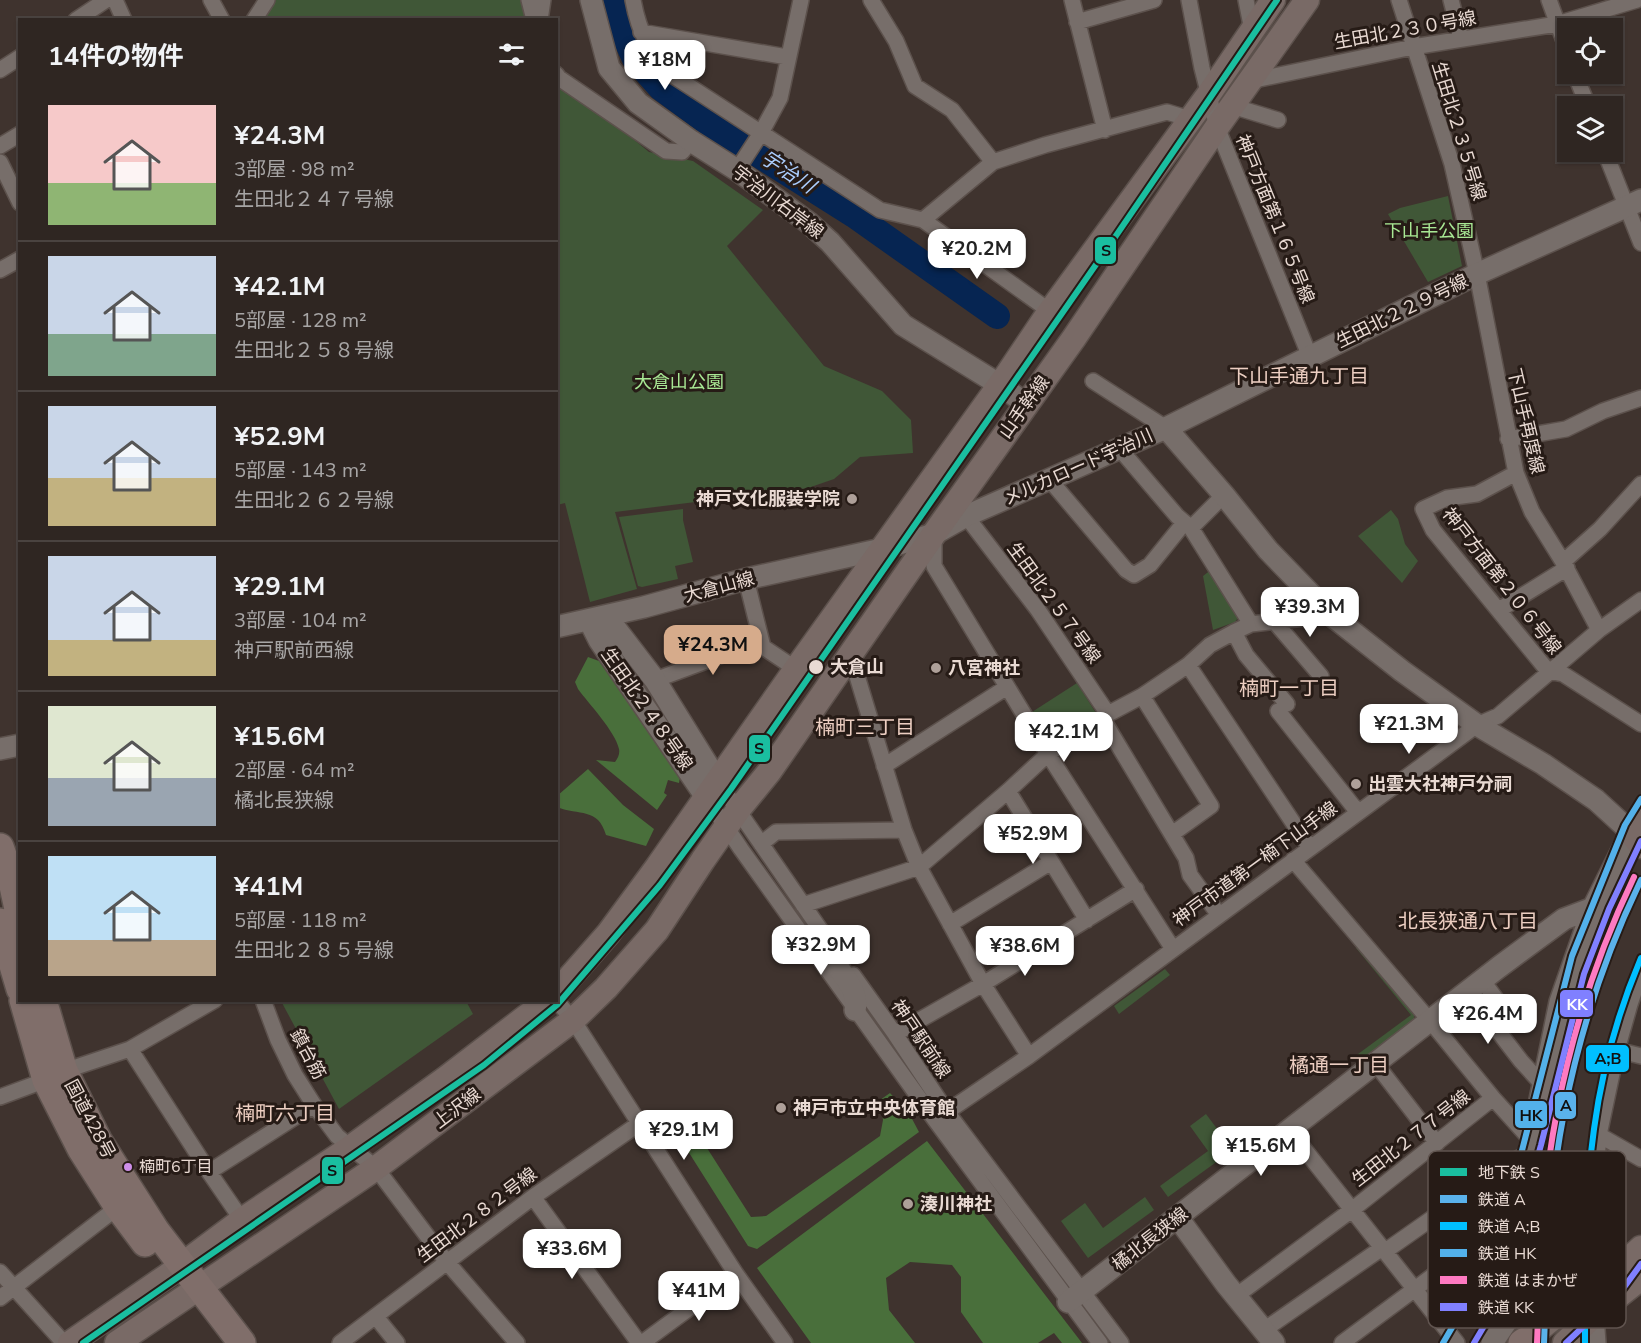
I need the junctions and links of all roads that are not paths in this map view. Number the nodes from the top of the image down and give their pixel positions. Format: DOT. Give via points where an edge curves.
graph roads {
  1 [pos="106,0"];
  2 [pos="115,0"];
  3 [pos="211,0"];
  4 [pos="267,0"];
  5 [pos="530,0"];
  6 [pos="543,0"];
  7 [pos="591,0"];
  8 [pos="633,0"];
  9 [pos="801,0"];
  10 [pos="871,0"];
  11 [pos="1072,0"];
  12 [pos="1154,0"];
  13 [pos="1189,0"];
  14 [pos="1246,0"];
  15 [pos="1273,0"];
  16 [pos="1307,0"];
  17 [pos="1399,0"];
  18 [pos="1451,0"];
  19 [pos="1549,0"];
  20 [pos="1637,0"];
  21 [pos="79,18"];
  22 [pos="123,18"];
  23 [pos="221,18"];
  24 [pos="255,18"];
  25 [pos="534,18"];
  26 [pos="540,18"];
  27 [pos="1577,18"];
  28 [pos="1077,22"];
  29 [pos="1557,24"];
  30 [pos="1252,30"];
  31 [pos="641,32"];
  32 [pos="1461,39"];
  33 [pos="1413,47"];
  34 [pos="787,57"];
  35 [pos="18,58"];
  36 [pos="0,70"];
  37 [pos="558,77"];
  38 [pos="1250,81"];
  39 [pos="1209,94"];
  40 [pos="1232,106"];
  41 [pos="1190,119"];
  42 [pos="1278,120"];
  43 [pos="1217,127"];
  44 [pos="1105,130"];
  45 [pos="18,135"];
  46 [pos="759,136"];
  47 [pos="691,141"];
  48 [pos="0,146"];
  49 [pos="0,162"];
  50 [pos="993,162"];
  51 [pos="1611,162"];
  52 [pos="741,164"];
  53 [pos="18,197"];
  54 [pos="1634,204"];
  55 [pos="923,220"];
  56 [pos="1641,243"];
  57 [pos="18,260"];
  58 [pos="0,270"];
  59 [pos="1477,274"];
  60 [pos="1048,314"];
  61 [pos="1310,357"];
  62 [pos="1004,378"];
  63 [pos="1093,381"];
  64 [pos="1031,398"];
  65 [pos="1641,398"];
  66 [pos="1166,428"];
  67 [pos="1508,439"];
  68 [pos="1119,448"];
  69 [pos="1516,473"];
  70 [pos="1049,479"];
  71 [pos="1640,489"];
  72 [pos="1224,495"];
  73 [pos="966,516"];
  74 [pos="1187,525"];
  75 [pos="934,534"];
  76 [pos="882,549"];
  77 [pos="1565,565"];
  78 [pos="746,579"];
  79 [pos="1641,600"];
  80 [pos="1499,610"];
  81 [pos="1331,615"];
  82 [pos="598,618"];
  83 [pos="1274,621"];
  84 [pos="1251,624"];
  85 [pos="558,627"];
  86 [pos="1599,630"];
  87 [pos="1234,632"];
  88 [pos="760,641"];
  89 [pos="850,653"];
  90 [pos="1188,665"];
  91 [pos="796,669"];
  92 [pos="1548,672"];
  93 [pos="1321,676"];
  94 [pos="655,680"];
  95 [pos="1007,687"];
  96 [pos="1142,696"];
  97 [pos="1105,716"];
  98 [pos="1641,724"];
  99 [pos="1477,725"];
  100 [pos="18,745"];
  101 [pos="0,749"];
  102 [pos="1048,754"];
  103 [pos="884,766"];
  104 [pos="712,788"];
  105 [pos="1008,791"];
  106 [pos="1360,811"];
  107 [pos="732,819"];
  108 [pos="904,830"];
  109 [pos="1638,832"];
  110 [pos="1172,834"];
  111 [pos="761,844"];
  112 [pos="0,847"];
  113 [pos="1310,848"];
  114 [pos="1293,860"];
  115 [pos="1051,862"];
  116 [pos="919,867"];
  117 [pos="1136,889"];
  118 [pos="803,906"];
  119 [pos="1593,908"];
  120 [pos="18,909"];
  121 [pos="1219,915"];
  122 [pos="1088,920"];
  123 [pos="0,922"];
  124 [pos="950,924"];
  125 [pos="828,940"];
  126 [pos="1173,949"];
  127 [pos="1641,972"];
  128 [pos="1482,980"];
  129 [pos="18,982"];
  130 [pos="983,984"];
  131 [pos="558,991"];
  132 [pos="24,1002"];
  133 [pos="43,1002"];
  134 [pos="212,1002"];
  135 [pos="263,1002"];
  136 [pos="545,1002"];
  137 [pos="558,1002"];
  138 [pos="855,1010"];
  139 [pos="573,1020"];
  140 [pos="1431,1022"];
  141 [pos="895,1034"];
  142 [pos="130,1049"];
  143 [pos="1617,1050"];
  144 [pos="1029,1056"];
  145 [pos="1641,1056"];
  146 [pos="1376,1064"];
  147 [pos="55,1076"];
  148 [pos="1542,1084"];
  149 [pos="0,1097"];
  150 [pos="1493,1098"];
  151 [pos="314,1105"];
  152 [pos="941,1116"];
  153 [pos="640,1122"];
  154 [pos="1290,1131"];
  155 [pos="1599,1135"];
  156 [pos="1437,1143"];
  157 [pos="1530,1147"];
  158 [pos="350,1148"];
  159 [pos="1525,1151"];
  160 [pos="1530,1151"];
  161 [pos="1598,1151"];
  162 [pos="1641,1159"];
  163 [pos="376,1168"];
  164 [pos="209,1172"];
  165 [pos="533,1197"];
  166 [pos="118,1207"];
  167 [pos="1353,1209"];
  168 [pos="1178,1218"];
  169 [pos="1428,1219"];
  170 [pos="242,1220"];
  171 [pos="1641,1248"];
  172 [pos="1383,1250"];
  173 [pos="446,1261"];
  174 [pos="1626,1261"];
  175 [pos="175,1270"];
  176 [pos="0,1272"];
  177 [pos="736,1274"];
  178 [pos="1641,1278"];
  179 [pos="1428,1280"];
  180 [pos="14,1287"];
  181 [pos="1415,1290"];
  182 [pos="1626,1290"];
  183 [pos="192,1293"];
  184 [pos="1236,1296"];
  185 [pos="1075,1297"];
  186 [pos="0,1298"];
  187 [pos="1428,1306"];
  188 [pos="376,1317"];
  189 [pos="1445,1328"];
  190 [pos="1503,1328"];
  191 [pos="1518,1328"];
  192 [pos="1540,1328"];
  193 [pos="1581,1328"];
  194 [pos="1594,1328"];
  195 [pos="1269,1337"];
  196 [pos="1524,1342"];
  197 [pos="64,1343"];
  198 [pos="70,1343"];
  199 [pos="117,1343"];
  200 [pos="219,1343"];
  201 [pos="242,1343"];
  202 [pos="340,1343"];
  203 [pos="397,1343"];
  204 [pos="517,1343"];
  205 [pos="640,1343"];
  206 [pos="785,1343"];
  207 [pos="1100,1343"];
  208 [pos="1122,1343"];
  209 [pos="1342,1343"];
  210 [pos="1457,1343"];
  211 [pos="1492,1343"];
  212 [pos="1565,1343"];
  213 [pos="1595,1343"];
  1 -- 21 [label="street"];
  2 -- 22 [label="street"];
  3 -- 23 [label="street"];
  4 -- 24 [label="street"];
  5 -- 25 [label="street"];
  6 -- 26 [label="street"];
  7 -- 47 [label="street, 宇治川右岸線" via="609,68 638,103"];
  8 -- 31 [label="street"];
  9 -- 34 [label="street"];
  10 -- 50 [label="street" via="896,41 915,86 952,110"];
  11 -- 28 [label="street"];
  12 -- 28 [label="street"];
  13 -- 39 [label="street, 神戸方面第１６５号線"];
  14 -- 30 [label="street"];
  15 -- 30 [label="main road, 山手幹線"];
  16 -- 38 [label="main road, 山手幹線"];
  17 -- 33 [label="street, 生田北２３５号線"];
  18 -- 32 [label="street"];
  19 -- 29 [label="street"];
  20 -- 27 [label="street, 生田北２３０号線"];
  28 -- 44 [label="street"];
  29 -- 32 [label="street, 生田北２３０号線"];
  30 -- 39 [label="main road, 山手幹線"];
  31 -- 34 [label="street"];
  31 -- 46 [label="street" via="656,59 672,75"];
  32 -- 33 [label="street, 生田北２３０号線"];
  33 -- 38 [label="street, 生田北２３０号線"];
  33 -- 59 [label="street, 生田北２３５号線" via="1452,164"];
  34 -- 46 [label="street" via="780,98"];
  35 -- 36 [label="street"];
  37 -- 47 [label="street" via="666,151 682,152"];
  38 -- 40 [label="main road, 山手幹線"];
  39 -- 41 [label="main road, 山手幹線"];
  39 -- 43 [label="street, 神戸方面第１６５号線"];
  40 -- 42 [label="street"];
  40 -- 43 [label="main road, 山手幹線"];
  41 -- 44 [label="street" via="1167,112"];
  41 -- 60 [label="main road, 山手幹線"];
  43 -- 61 [label="street, 神戸方面第１６５号線"];
  43 -- 64 [label="main road, 山手幹線"];
  44 -- 50 [label="street"];
  45 -- 48 [label="street"];
  46 -- 52 [label="street"];
  46 -- 55 [label="street" via="880,210"];
  47 -- 52 [label="street, 宇治川右岸線"];
  49 -- 53 [label="street"];
  50 -- 55 [label="street"];
  51 -- 54 [label="street"];
  52 -- 62 [label="street, 宇治川右岸線" via="830,242 903,325"];
  54 -- 56 [label="street"];
  54 -- 59 [label="street, 生田北２２９号線"];
  55 -- 60 [label="street"];
  57 -- 58 [label="street"];
  59 -- 61 [label="street, 生田北２２９号線"];
  59 -- 67 [label="street, 下山手再度線"];
  60 -- 62 [label="main road, 山手幹線"];
  61 -- 66 [label="street, 生田北２２９号線"];
  62 -- 64 [label="street, 宇治川右岸線"];
  62 -- 76 [label="main road, 山手幹線"];
  63 -- 66 [label="street"];
  64 -- 75 [label="main road, 山手幹線"];
  65 -- 67 [label="street" via="1566,429"];
  66 -- 68 [label="street, メルカロード宇治川"];
  66 -- 72 [label="street, メルカロード宇治川"];
  67 -- 69 [label="street, 下山手再度線"];
  68 -- 70 [label="street, メルカロード宇治川"];
  68 -- 74 [label="street"];
  69 -- 77 [label="street, 下山手再度線" via="1532,512"];
  69 -- 80 [label="street, 神戸方面第２０６号線" via="1477,494 1447,498 1423,509 1433,530"];
  70 -- 73 [label="street, メルカロード宇治川"];
  70 -- 74 [label="street" via="1125,570 1134,575 1150,565"];
  71 -- 77 [label="street"];
  72 -- 74 [label="street"];
  72 -- 81 [label="street, メルカロード宇治川" via="1268,550"];
  73 -- 75 [label="street, メルカロード宇治川"];
  73 -- 97 [label="street, 生田北２５７号線" via="1038,610"];
  74 -- 84 [label="street"];
  75 -- 76 [label="street, メルカロード宇治川"];
  75 -- 89 [label="main road, 山手幹線"];
  75 -- 95 [label="street" via="934,566"];
  76 -- 78 [label="street, 大倉山線"];
  76 -- 91 [label="main road, 山手幹線"];
  77 -- 80 [label="street"];
  77 -- 86 [label="street, 下山手再度線"];
  78 -- 82 [label="street, 大倉山線"];
  78 -- 88 [label="street"];
  79 -- 86 [label="street, 神戸市道第一楠下山手線"];
  80 -- 92 [label="street, 神戸方面第２０６号線"];
  81 -- 83 [label="street"];
  81 -- 99 [label="street, メルカロード宇治川"];
  82 -- 85 [label="street, 大倉山線"];
  82 -- 94 [label="street, 生田北２４８号線"];
  82 -- 104 [label="street, 生田北２４８号線" via="599,640"];
  83 -- 84 [label="street"];
  83 -- 93 [label="street"];
  84 -- 87 [label="street"];
  86 -- 92 [label="street, 神戸市道第一楠下山手線"];
  87 -- 90 [label="street" via="1210,645"];
  87 -- 106 [label="street" via="1282,707 1353,807"];
  88 -- 91 [label="street"];
  88 -- 94 [label="street"];
  89 -- 103 [label="street"];
  89 -- 107 [label="main road, 山手幹線"];
  90 -- 96 [label="street"];
  90 -- 113 [label="street"];
  91 -- 104 [label="main road, 山手幹線"];
  92 -- 98 [label="street" via="1563,674"];
  92 -- 99 [label="street, 神戸市道第一楠下山手線" via="1498,716"];
  94 -- 104 [label="street, 生田北２４８号線"];
  95 -- 102 [label="street"];
  95 -- 103 [label="street"];
  96 -- 97 [label="street"];
  96 -- 110 [label="street" via="1211,807"];
  97 -- 102 [label="street"];
  97 -- 110 [label="street, 生田北２５７号線"];
  99 -- 106 [label="street, 神戸市道第一楠下山手線"];
  99 -- 109 [label="street, メルカロード宇治川" via="1543,764"];
  100 -- 101 [label="street"];
  102 -- 105 [label="street"];
  102 -- 117 [label="street"];
  103 -- 108 [label="street"];
  104 -- 107 [label="street, 神戸駅前線"];
  104 -- 131 [label="main road" via="608,934"];
  105 -- 115 [label="street"];
  105 -- 116 [label="street"];
  106 -- 113 [label="street, 神戸市道第一楠下山手線"];
  107 -- 111 [label="street, 神戸駅前線"];
  107 -- 138 [label="street, 神戸駅前線"];
  107 -- 139 [label="main road, 上沢線" via="657,930"];
  108 -- 111 [label="street" via="776,832"];
  108 -- 116 [label="street"];
  109 -- 119 [label="street"];
  110 -- 121 [label="street, 生田北２５７号線" via="1186,858 1190,875"];
  111 -- 118 [label="street, 神戸駅前線"];
  112 -- 120 [label="highway"];
  113 -- 114 [label="street, 神戸市道第一楠下山手線"];
  114 -- 121 [label="street, 神戸市道第一楠下山手線"];
  114 -- 140 [label="street"];
  115 -- 122 [label="street"];
  115 -- 124 [label="street"];
  116 -- 118 [label="street"];
  116 -- 124 [label="street"];
  117 -- 122 [label="street"];
  117 -- 126 [label="street"];
  118 -- 125 [label="street, 神戸駅前線"];
  119 -- 128 [label="street, 橘北長狭線" via="1564,919"];
  119 -- 148 [label="street" via="1560,1002"];
  121 -- 126 [label="street, 神戸市道第一楠下山手線"];
  122 -- 130 [label="street"];
  123 -- 129 [label="highway"];
  124 -- 130 [label="street"];
  125 -- 138 [label="street" via="831,955 855,993"];
  125 -- 141 [label="street, 神戸駅前線"];
  126 -- 144 [label="street, 神戸市道第一楠下山手線"];
  127 -- 143 [label="street"];
  128 -- 140 [label="street, 橘北長狭線"];
  128 -- 148 [label="street" via="1502,1007 1488,1018"];
  130 -- 141 [label="street"];
  130 -- 144 [label="street"];
  132 -- 147 [label="highway, 国道428号"];
  133 -- 147 [label="highway, 国道428号"];
  134 -- 142 [label="street"];
  135 -- 151 [label="street, 鎮台筋" via="278,1041"];
  136 -- 158 [label="main road, 上沢線"];
  137 -- 139 [label="street"];
  138 -- 152 [label="street, 神戸駅前線"];
  139 -- 153 [label="street"];
  139 -- 163 [label="main road, 上沢線"];
  140 -- 146 [label="street, 橘北長狭線"];
  140 -- 150 [label="street"];
  141 -- 152 [label="street, 神戸駅前線"];
  142 -- 147 [label="street"];
  142 -- 164 [label="street"];
  143 -- 145 [label="street"];
  143 -- 155 [label="street"];
  144 -- 152 [label="street, 神戸市道第一楠下山手線"];
  146 -- 154 [label="street, 橘北長狭線"];
  146 -- 156 [label="street"];
  147 -- 149 [label="street"];
  147 -- 166 [label="highway, 国道428号" via="81,1149"];
  147 -- 175 [label="highway, 国道428号" via="156,1231"];
  148 -- 157 [label="street"];
  150 -- 156 [label="street, 生田北２７７号線"];
  150 -- 157 [label="street"];
  151 -- 158 [label="street, 鎮台筋"];
  151 -- 164 [label="street"];
  152 -- 185 [label="street, 神戸駅前線"];
  153 -- 165 [label="street, 生田北２８２号線"];
  153 -- 177 [label="street"];
  154 -- 167 [label="street"];
  154 -- 168 [label="street, 橘北長狭線"];
  155 -- 161 [label="street"];
  155 -- 162 [label="street"];
  156 -- 167 [label="street, 生田北２７７号線"];
  157 -- 159 [label="street"];
  157 -- 160 [label="street"];
  158 -- 163 [label="street, 鎮台筋"];
  158 -- 170 [label="main road, 上沢線"];
  163 -- 173 [label="street, 鎮台筋"];
  163 -- 183 [label="main road, 上沢線"];
  164 -- 170 [label="street"];
  165 -- 173 [label="street, 生田北２８２号線"];
  165 -- 205 [label="street"];
  166 -- 175 [label="highway, 国道428号"];
  166 -- 180 [label="street"];
  167 -- 172 [label="street"];
  167 -- 184 [label="street, 生田北２７７号線"];
  168 -- 184 [label="street"];
  168 -- 185 [label="street, 橘北長狭線"];
  169 -- 172 [label="street"];
  170 -- 175 [label="main road, 上沢線"];
  171 -- 174 [label="main road"];
  172 -- 181 [label="street"];
  172 -- 195 [label="street"];
  173 -- 188 [label="street, 生田北２８２号線"];
  173 -- 204 [label="street, 鎮台筋"];
  175 -- 183 [label="highway, 国道428号"];
  175 -- 198 [label="main road, 上沢線"];
  176 -- 180 [label="street"];
  177 -- 205 [label="street"];
  177 -- 206 [label="street"];
  178 -- 182 [label="main road"];
  179 -- 181 [label="street"];
  180 -- 186 [label="street"];
  180 -- 197 [label="street"];
  181 -- 187 [label="street"];
  181 -- 209 [label="street"];
  183 -- 199 [label="main road, 上沢線"];
  183 -- 200 [label="highway, 国道428号"];
  183 -- 201 [label="highway, 国道428号"];
  184 -- 195 [label="street"];
  185 -- 207 [label="street, 神戸駅前線"];
  185 -- 208 [label="street, 神戸駅前線"];
  188 -- 202 [label="street, 生田北２８２号線"];
  188 -- 203 [label="street"];
  189 -- 210 [label="street"];
  190 -- 211 [label="street"];
  191 -- 196 [label="street"];
  192 -- 196 [label="main road"];
  193 -- 212 [label="main road"];
  194 -- 213 [label="street"];
}
